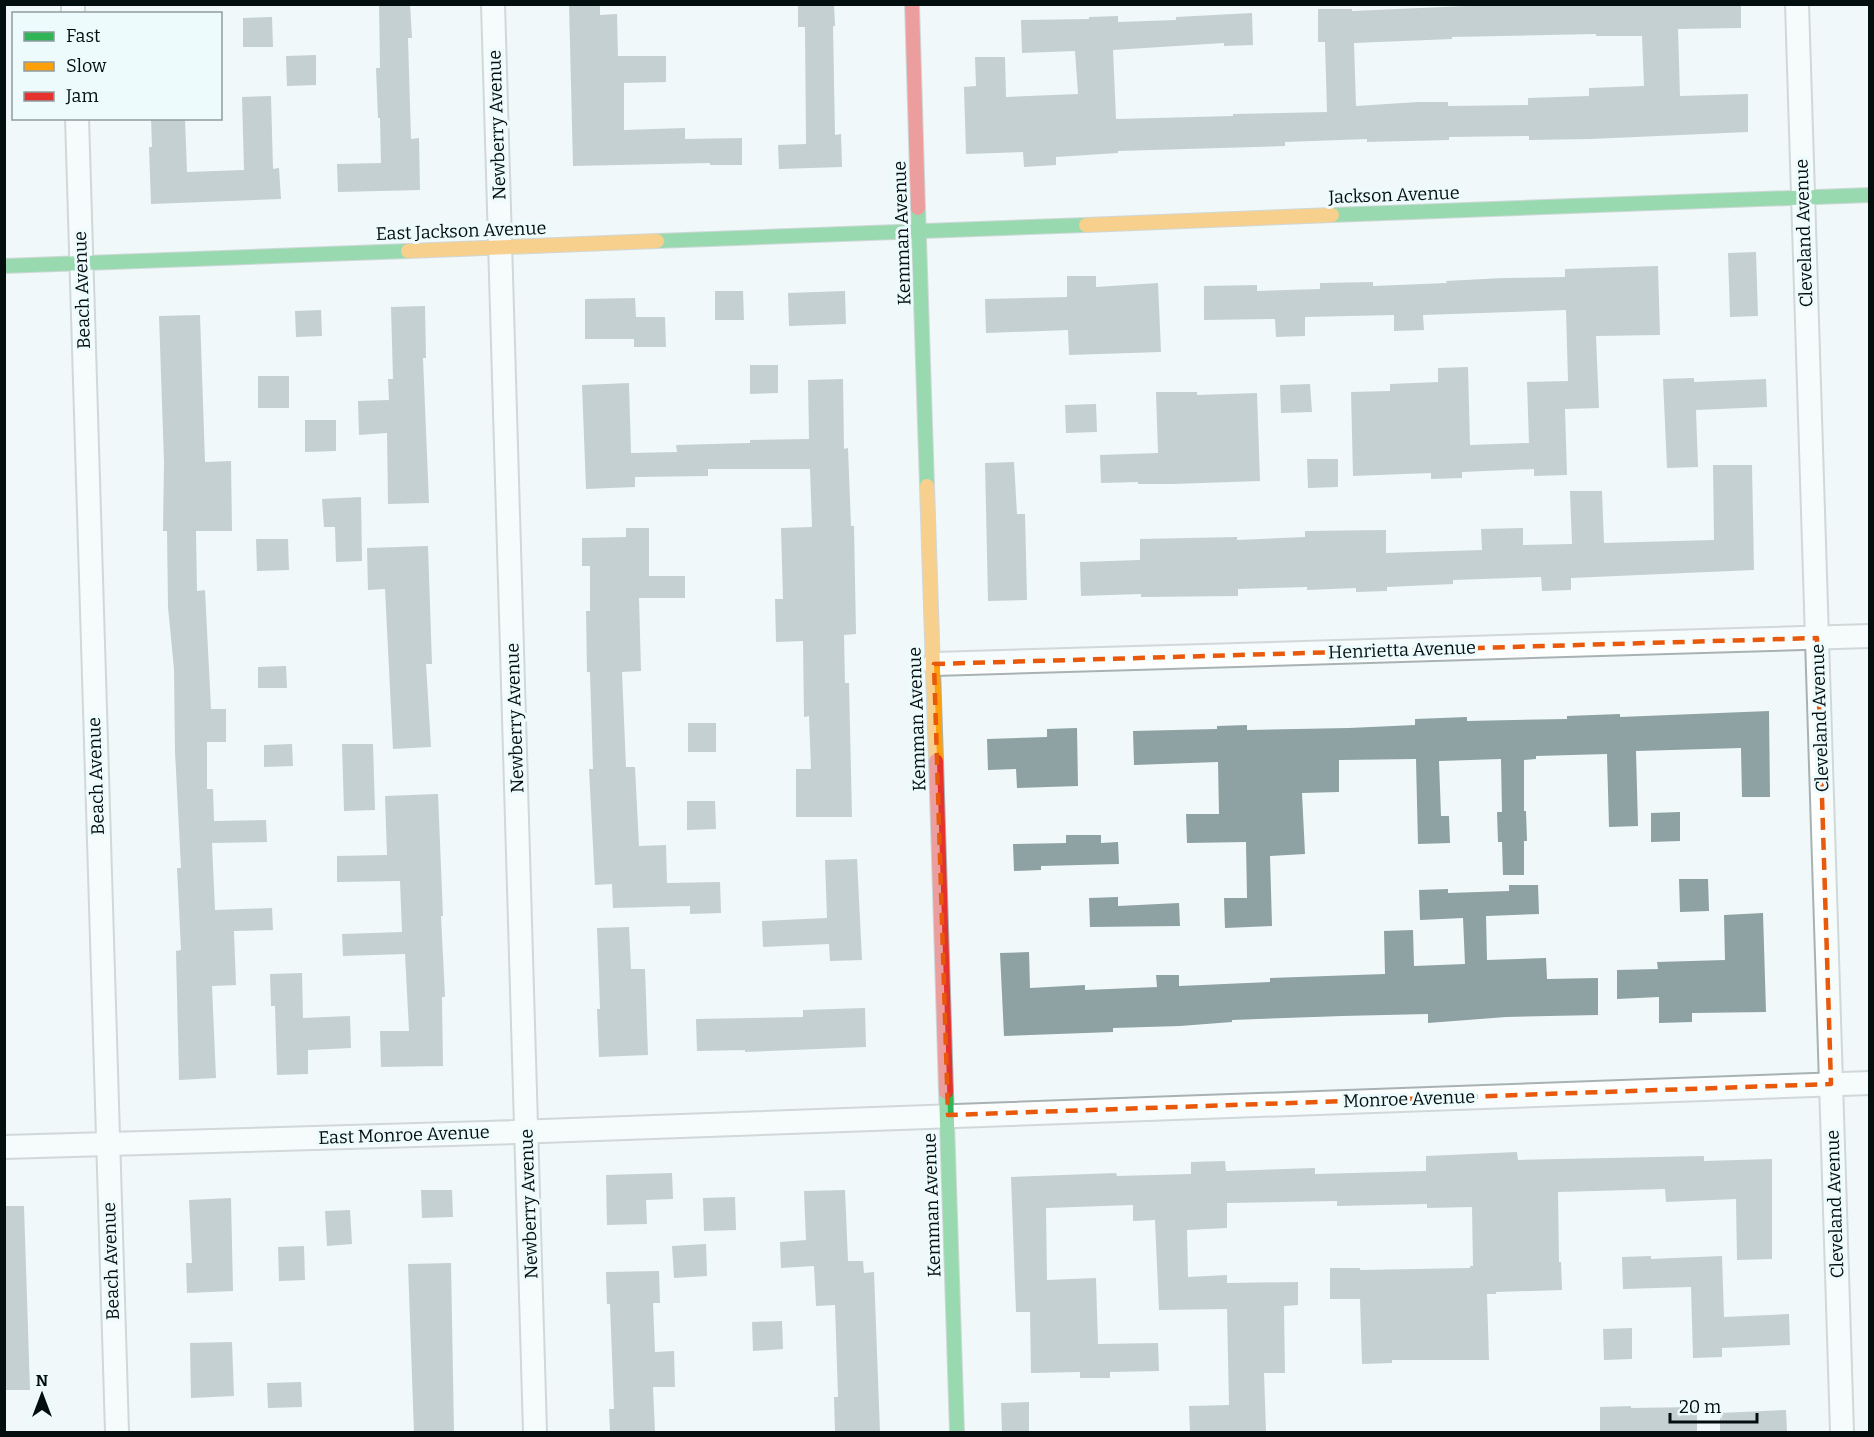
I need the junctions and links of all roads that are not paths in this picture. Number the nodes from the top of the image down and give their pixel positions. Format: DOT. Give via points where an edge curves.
graph roads {
  1 [pos="493,4"];
  2 [pos="912,4"];
  3 [pos="1797,4"];
  4 [pos="77,120"];
  5 [pos="1869,195"];
  6 [pos="1803,197"];
  7 [pos="920,232"];
  8 [pos="501,247"];
  9 [pos="82,264"];
  10 [pos="4,266"];
  11 [pos="1869,636"];
  12 [pos="1817,638"];
  13 [pos="934,664"];
  14 [pos="1869,1083"];
  15 [pos="1831,1084"];
  16 [pos="948,1115"];
  17 [pos="527,1131"];
  18 [pos="108,1145"];
  19 [pos="4,1148"];
  20 [pos="117,1432"];
  21 [pos="536,1432"];
  22 [pos="957,1432"];
  23 [pos="1842,1432"];
  1 -- 8 [label="street, Newberry Avenue"];
  2 -- 7 [label="street, Kemman Avenue"];
  3 -- 6 [label="street, Cleveland Avenue"];
  4 -- 9 [label="street, Beach Avenue"];
  5 -- 6 [label="street, Jackson Avenue"];
  6 -- 7 [label="street, Jackson Avenue"];
  6 -- 12 [label="street, Cleveland Avenue"];
  7 -- 8 [label="street, East Jackson Avenue"];
  7 -- 13 [label="street, Kemman Avenue"];
  8 -- 9 [label="street, East Jackson Avenue"];
  8 -- 17 [label="street, Newberry Avenue"];
  9 -- 10 [label="street, East Jackson Avenue"];
  9 -- 18 [label="street, Beach Avenue"];
  11 -- 12 [label="street, Henrietta Avenue"];
  12 -- 13 [label="street, Henrietta Avenue"];
  12 -- 15 [label="street, Cleveland Avenue"];
  13 -- 16 [label="street, Kemman Avenue"];
  14 -- 15 [label="street, Monroe Avenue"];
  15 -- 16 [label="street, Monroe Avenue"];
  15 -- 23 [label="street, Cleveland Avenue"];
  16 -- 17 [label="street, East Monroe Avenue"];
  16 -- 22 [label="street, Kemman Avenue"];
  17 -- 18 [label="street, East Monroe Avenue"];
  17 -- 21 [label="street, Newberry Avenue"];
  18 -- 19 [label="street, East Monroe Avenue"];
  18 -- 20 [label="street, Beach Avenue"];
}
